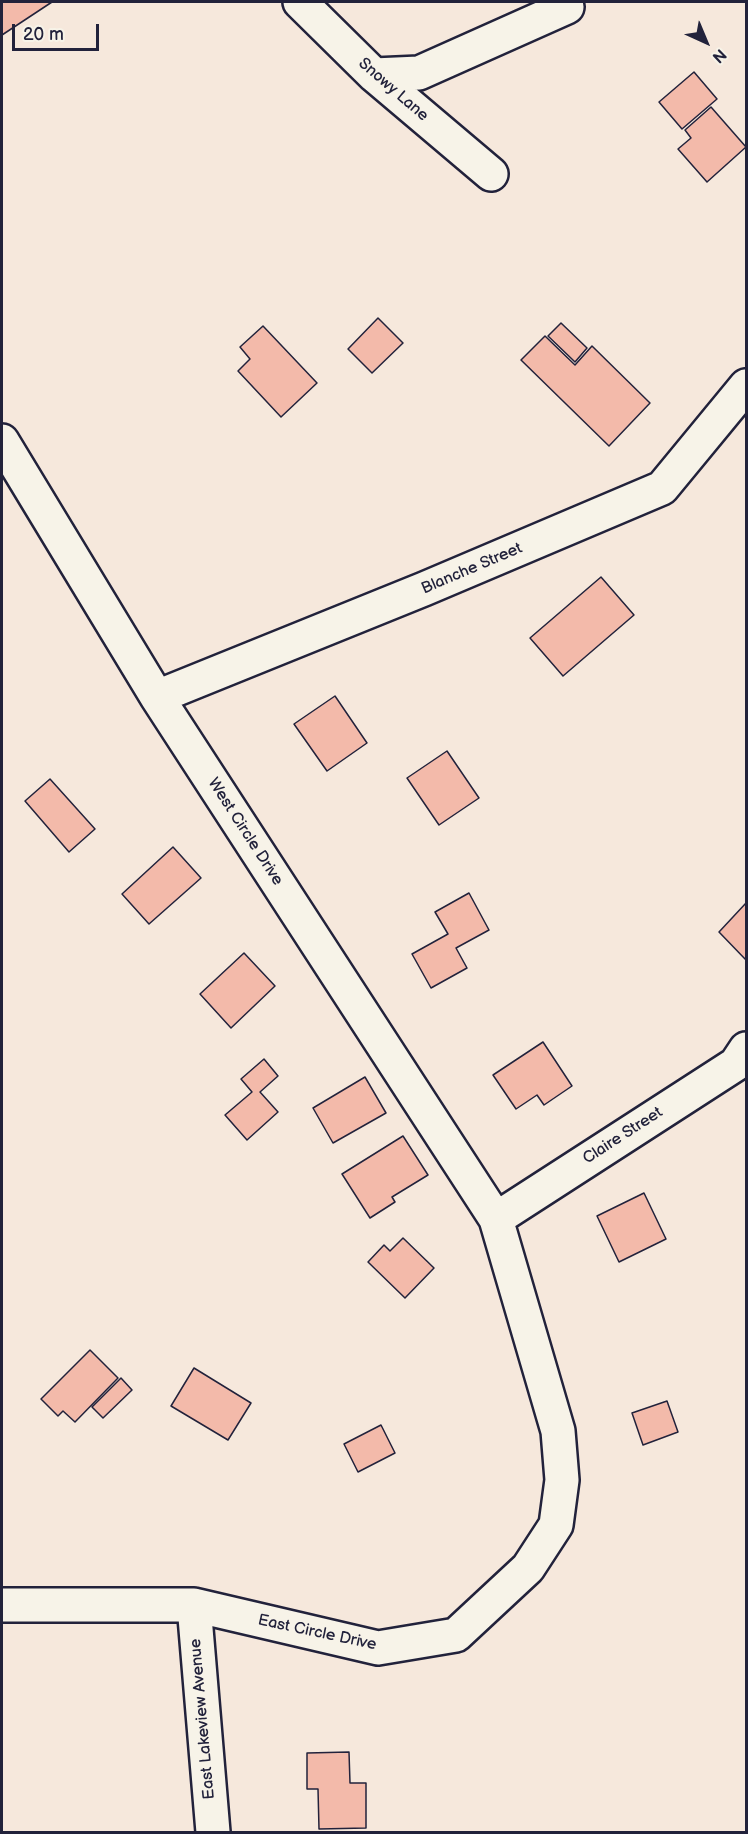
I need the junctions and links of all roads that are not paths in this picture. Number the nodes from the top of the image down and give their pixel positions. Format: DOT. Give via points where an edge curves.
graph roads {
  1 [pos="300,2"];
  2 [pos="567,8"];
  3 [pos="374,75"];
  4 [pos="491,174"];
  5 [pos="747,386"];
  6 [pos="2,441"];
  7 [pos="157,697"];
  8 [pos="747,1050"];
  9 [pos="496,1219"];
  10 [pos="2,1605"];
  11 [pos="194,1605"];
  12 [pos="213,1833"];
  1 -- 3 [label="street, Snowy Lane"];
  2 -- 3 [label="street" via="419,73"];
  3 -- 4 [label="street, Snowy Lane"];
  5 -- 7 [label="street, Blanche Street" via="662,488"];
  6 -- 7 [label="street, West Circle Drive"];
  7 -- 9 [label="street, West Circle Drive"];
  8 -- 9 [label="street, Claire Street" via="736,1064"];
  9 -- 11 [label="street, East Circle Drive" via="558,1431 562,1480 556,1526 528,1568 456,1635 378,1648"];
  10 -- 11 [label="street, East Circle Drive"];
  11 -- 12 [label="street, East Lakeview Avenue"];
}
